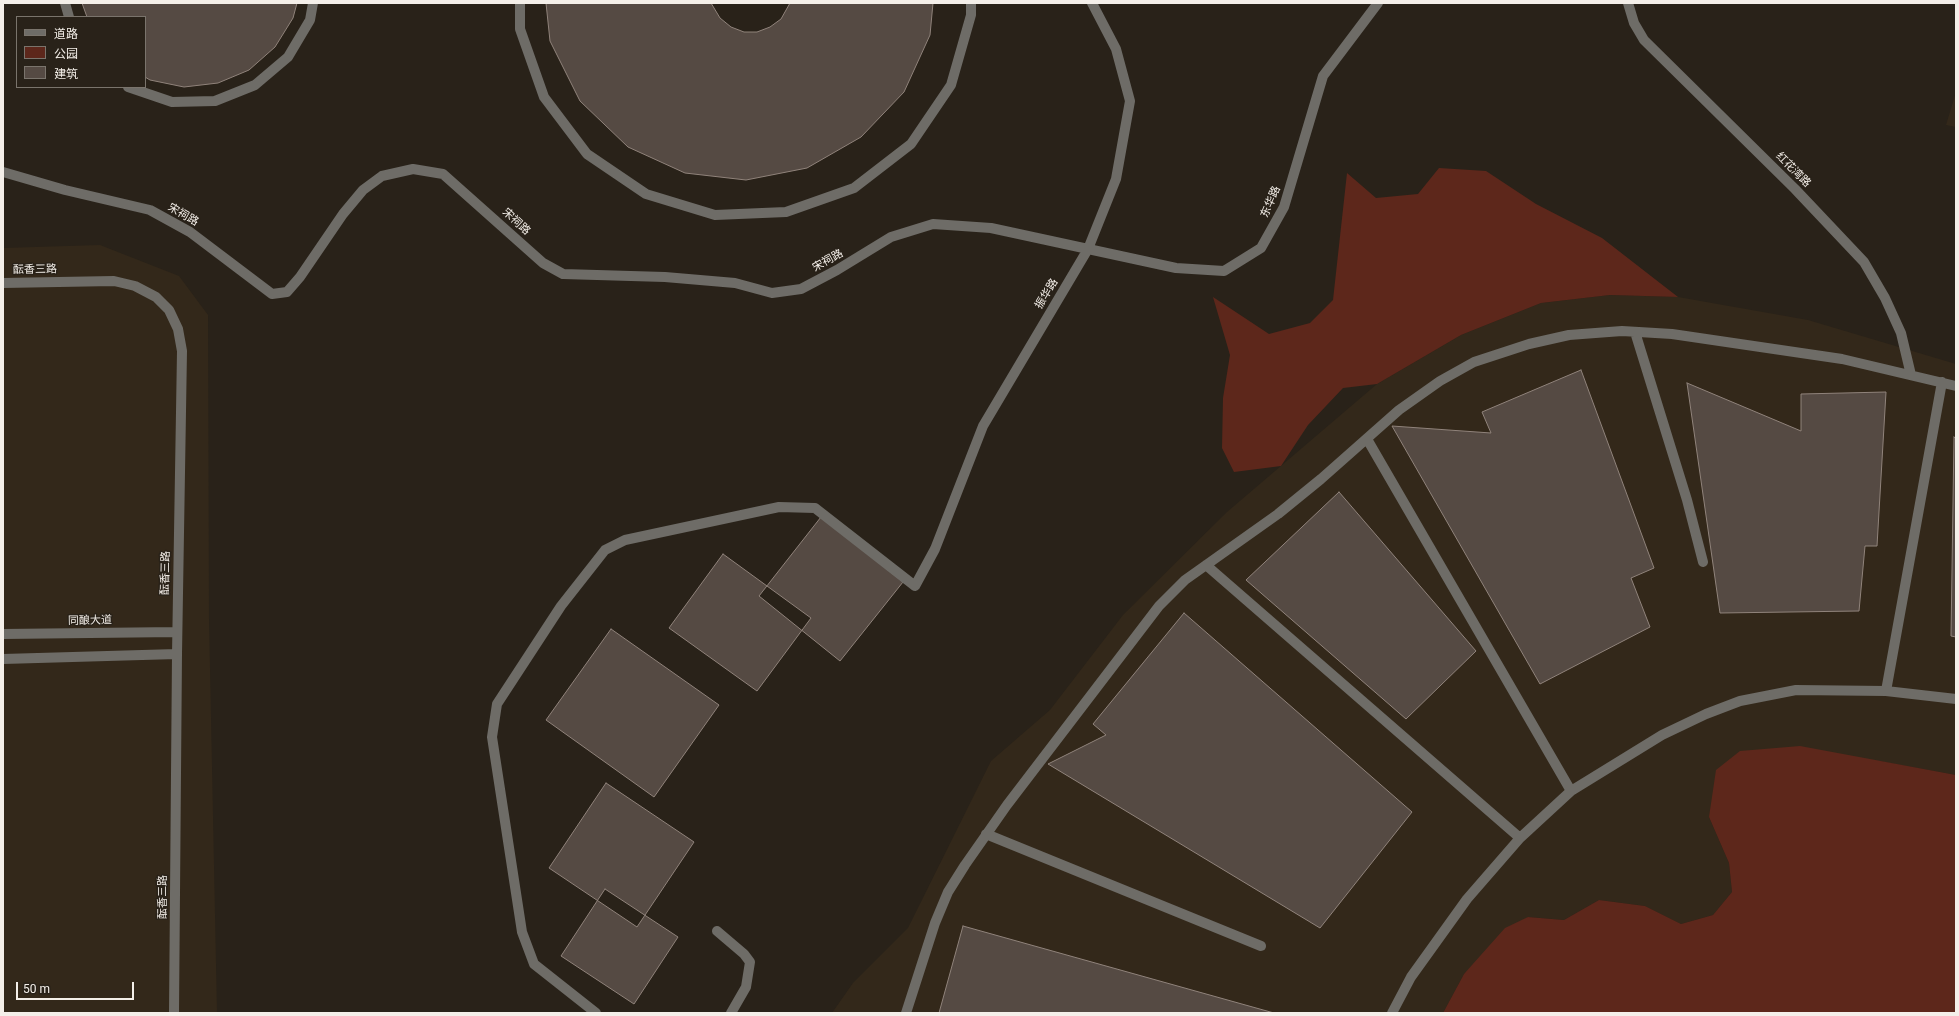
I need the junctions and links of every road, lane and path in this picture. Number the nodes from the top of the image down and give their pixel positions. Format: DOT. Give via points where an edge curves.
graph roads {
  1 [pos="65,3"];
  2 [pos="313,3"];
  3 [pos="520,3"];
  4 [pos="971,3"];
  5 [pos="1092,3"];
  6 [pos="1378,3"];
  7 [pos="1628,3"];
  8 [pos="69,16"];
  9 [pos="131,88"];
  10 [pos="3,172"];
  11 [pos="1088,249"];
  12 [pos="3,282"];
  13 [pos="1635,332"];
  14 [pos="1911,375"];
  15 [pos="1942,382"];
  16 [pos="1956,386"];
  17 [pos="1367,439"];
  18 [pos="1703,562"];
  19 [pos="1206,565"];
  20 [pos="177,632"];
  21 [pos="3,634"];
  22 [pos="177,654"];
  23 [pos="3,659"];
  24 [pos="1886,691"];
  25 [pos="1956,699"];
  26 [pos="1571,791"];
  27 [pos="986,834"];
  28 [pos="1520,838"];
  29 [pos="716,930"];
  30 [pos="1261,946"];
  31 [pos="174,1013"];
  32 [pos="596,1013"];
  33 [pos="731,1013"];
  34 [pos="906,1013"];
  35 [pos="1392,1013"];
  1 -- 8 [label="street"];
  2 -- 9 [label="street" via="310,20 288,57 255,85 215,101 172,102"];
  3 -- 4 [label="street" via="520,29 544,97 587,154 646,194 715,215 786,212 854,188 911,144 951,84 971,16"];
  5 -- 11 [label="street, 振华路" via="1116,49 1130,100 1116,179"];
  6 -- 11 [label="street, 东华路" via="1323,76 1284,207 1261,248 1224,271 1176,268"];
  7 -- 14 [label="street, 红花湾路" via="1634,23 1644,40 1795,189 1864,262 1901,333"];
  10 -- 11 [label="street, 宋祠路" via="150,210 190,232 272,294 287,292 363,190 382,176 413,169 443,174 543,263 563,274 673,277 734,283 772,293 801,289 891,237 933,224 991,228"];
  11 -- 32 [label="street, 振华路" via="983,426 935,549 915,586 815,508 779,507 625,540 605,550 561,606 497,704 492,737 522,932 534,964"];
  12 -- 20 [label="street, 酝香三路" via="114,281 135,286 156,297 169,310 175,322 182,351"];
  13 -- 14 [label="street" via="1672,334 1842,359"];
  13 -- 17 [label="street" via="1569,335 1529,344 1474,362 1440,381 1399,410"];
  13 -- 18 [label="street" via="1687,500"];
  14 -- 15 [label="street"];
  15 -- 16 [label="street"];
  15 -- 24 [label="street"];
  17 -- 19 [label="street" via="1278,514"];
  17 -- 26 [label="street"];
  19 -- 27 [label="street" via="1185,580 1159,606"];
  19 -- 28 [label="street"];
  20 -- 21 [label="street, 同酿大道"];
  20 -- 22 [label="street, 酝香三路"];
  22 -- 23 [label="street"];
  22 -- 31 [label="street, 酝香三路"];
  24 -- 25 [label="street"];
  24 -- 26 [label="street" via="1796,690 1740,701 1662,735"];
  26 -- 28 [label="street"];
  27 -- 30 [label="street"];
  27 -- 34 [label="street" via="946,898 935,923"];
  28 -- 35 [label="street" via="1467,899 1411,977"];
  29 -- 33 [label="street" via="750,962 746,987"];
}
